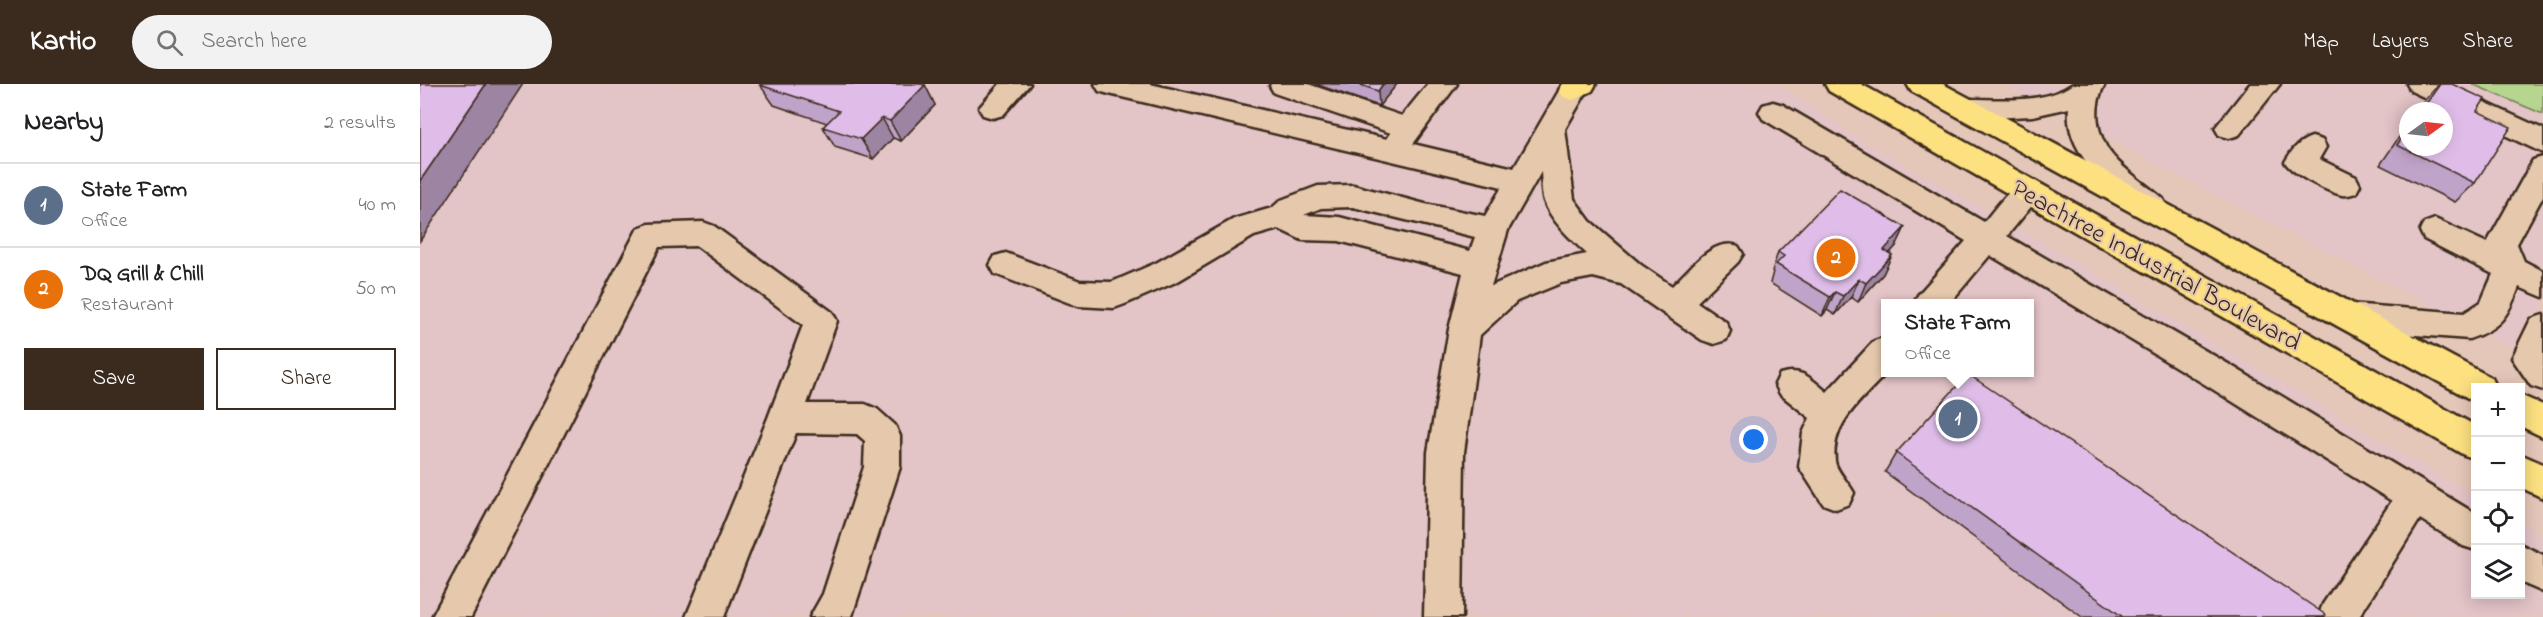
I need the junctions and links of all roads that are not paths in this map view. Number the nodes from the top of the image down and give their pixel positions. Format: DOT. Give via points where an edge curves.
graph roads {
  1 [pos="1016,84"];
  2 [pos="1109,84"];
  3 [pos="1443,84"];
  4 [pos="1839,84"];
  5 [pos="1922,84"];
  6 [pos="2421,84"];
  7 [pos="1284,85"];
  8 [pos="1577,86"];
  9 [pos="2088,87"];
  10 [pos="2262,89"];
  11 [pos="993,108"];
  12 [pos="1968,109"];
  13 [pos="1773,112"];
  14 [pos="1262,120"];
  15 [pos="1551,128"];
  16 [pos="2229,128"];
  17 [pos="1401,139"];
  18 [pos="2543,143"];
  19 [pos="2312,147"];
  20 [pos="2543,168"];
  21 [pos="1520,180"];
  22 [pos="2345,185"];
  23 [pos="2028,192"];
  24 [pos="2160,214"];
  25 [pos="1281,218"];
  26 [pos="1493,229"];
  27 [pos="2435,231"];
  28 [pos="1988,239"];
  29 [pos="1727,254"];
  30 [pos="2506,257"];
  31 [pos="1006,265"];
  32 [pos="1480,266"];
  33 [pos="1630,274"];
  34 [pos="2543,285"];
  35 [pos="1933,299"];
  36 [pos="1674,304"];
  37 [pos="2349,317"];
  38 [pos="2543,328"];
  39 [pos="1465,330"];
  40 [pos="1713,331"];
  41 [pos="1881,356"];
  42 [pos="2543,376"];
  43 [pos="2473,383"];
  44 [pos="1792,384"];
  45 [pos="2525,412"];
  46 [pos="1829,413"];
  47 [pos="785,418"];
  48 [pos="2543,422"];
  49 [pos="2471,442"];
  50 [pos="2525,472"];
  51 [pos="2543,482"];
  52 [pos="1836,493"];
  53 [pos="2415,496"];
  54 [pos="2471,531"];
  55 [pos="2525,564"];
  56 [pos="2543,575"];
  57 [pos="451,617"];
  58 [pos="705,617"];
  59 [pos="829,617"];
  60 [pos="1443,617"];
  61 [pos="2337,617"];
  1 -- 11 [label="street"];
  2 -- 14 [label="street"];
  3 -- 17 [label="street"];
  4 -- 23 [label="highway, Peachtree Industrial Boulevard"];
  5 -- 12 [label="highway, Peachtree Industrial Boulevard"];
  6 -- 18 [label="street"];
  7 -- 14 [label="street"];
  7 -- 17 [label="street"];
  8 -- 15 [label="street"];
  9 -- 12 [label="street" via="2058,102"];
  9 -- 24 [label="street" via="2082,122 2100,161"];
  10 -- 16 [label="street"];
  12 -- 24 [label="highway, Peachtree Industrial Boulevard"];
  13 -- 28 [label="street"];
  14 -- 17 [label="street"];
  15 -- 21 [label="street"];
  15 -- 33 [label="street" via="1559,201 1579,229"];
  17 -- 21 [label="street"];
  19 -- 22 [label="street" via="2300,162"];
  20 -- 30 [label="street"];
  21 -- 26 [label="street"];
  23 -- 28 [label="street"];
  23 -- 49 [label="highway, Peachtree Industrial Boulevard"];
  24 -- 37 [label="highway, Peachtree Industrial Boulevard"];
  25 -- 26 [label="street" via="1292,207 1318,197 1353,196"];
  25 -- 31 [label="street" via="1245,227 1167,272 1114,295 1078,293"];
  25 -- 32 [label="street" via="1302,228 1392,241"];
  26 -- 32 [label="street"];
  27 -- 30 [label="street"];
  28 -- 35 [label="street"];
  28 -- 53 [label="street"];
  29 -- 36 [label="street"];
  30 -- 34 [label="street"];
  30 -- 37 [label="street" via="2494,310 2469,327"];
  32 -- 39 [label="street"];
  33 -- 36 [label="street"];
  33 -- 39 [label="street" via="1593,265 1557,271 1506,292"];
  36 -- 40 [label="street"];
  37 -- 43 [label="highway, Peachtree Industrial Boulevard"];
  38 -- 42 [label="street" via="2529,358"];
  39 -- 60 [label="street" via="1446,452"];
  41 -- 46 [label="street"];
  44 -- 46 [label="street"];
  45 -- 48 [label="highway"];
  46 -- 52 [label="street" via="1820,433 1817,467"];
  47 -- 57 [label="street" via="821,321 703,234 649,236"];
  47 -- 58 [label="street"];
  47 -- 59 [label="street" via="865,419 883,436 882,467 839,603"];
  50 -- 51 [label="highway"];
  53 -- 54 [label="street"];
  53 -- 61 [label="street"];
  55 -- 56 [label="street"];
}
